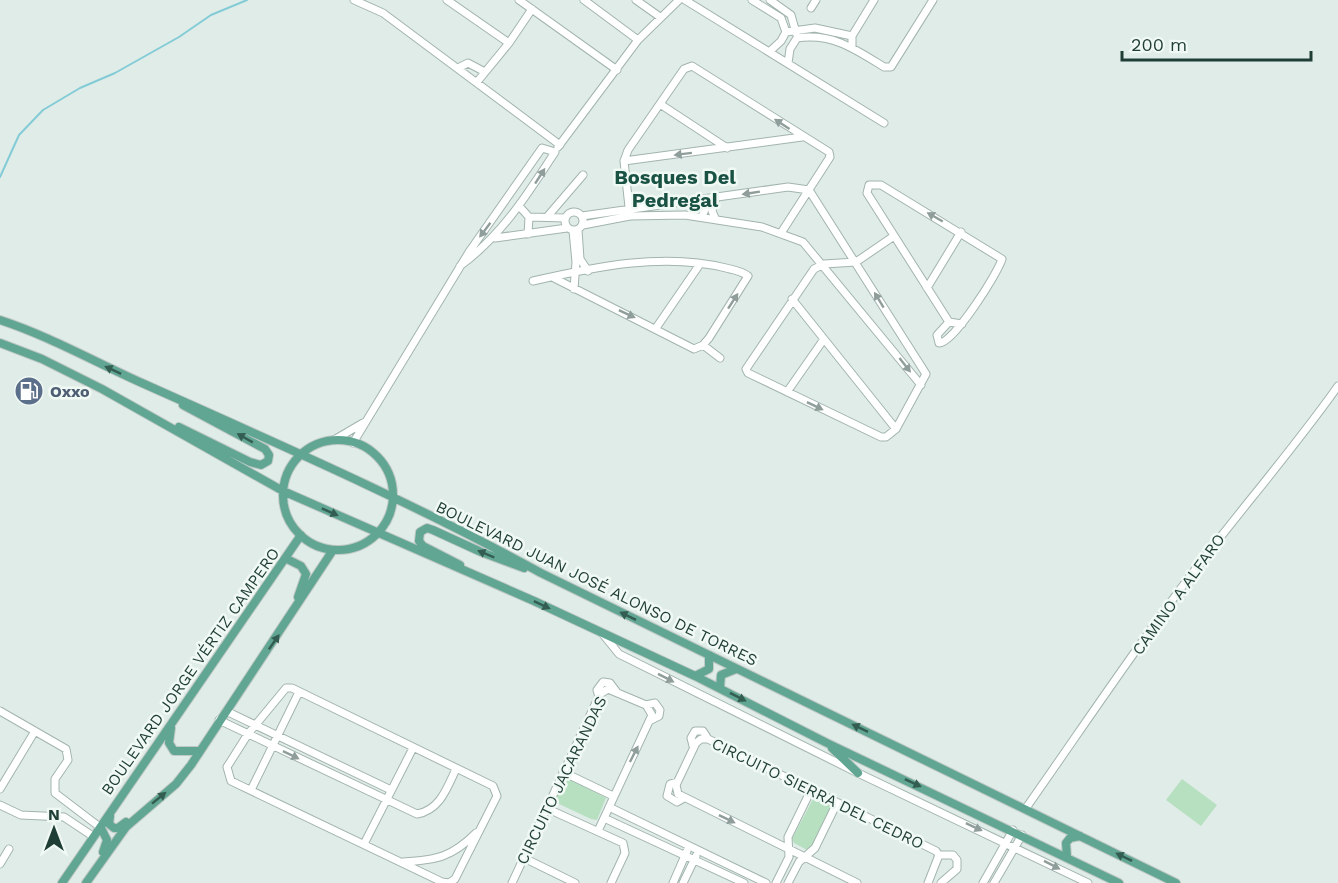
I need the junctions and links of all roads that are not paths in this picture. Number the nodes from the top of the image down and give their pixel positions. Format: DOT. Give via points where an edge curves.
graph roads {
  1 [pos="354,0"];
  2 [pos="447,0"];
  3 [pos="519,0"];
  4 [pos="584,0"];
  5 [pos="636,0"];
  6 [pos="679,0"];
  7 [pos="685,0"];
  8 [pos="752,0"];
  9 [pos="770,0"];
  10 [pos="816,0"];
  11 [pos="874,0"];
  12 [pos="923,0"];
  13 [pos="933,0"];
  14 [pos="811,8"];
  15 [pos="532,9"];
  16 [pos="926,11"];
  17 [pos="660,17"];
  18 [pos="795,30"];
  19 [pos="786,32"];
  20 [pos="852,36"];
  21 [pos="797,38"];
  22 [pos="638,40"];
  23 [pos="509,43"];
  24 [pos="852,47"];
  25 [pos="769,52"];
  26 [pos="788,63"];
  27 [pos="458,68"];
  28 [pos="617,70"];
  29 [pos="485,72"];
  30 [pos="477,82"];
  31 [pos="660,104"];
  32 [pos="884,123"];
  33 [pos="803,137"];
  34 [pos="727,148"];
  35 [pos="557,149"];
  36 [pos="624,161"];
  37 [pos="583,175"];
  38 [pos="808,190"];
  39 [pos="716,198"];
  40 [pos="562,200"];
  41 [pos="699,201"];
  42 [pos="519,206"];
  43 [pos="630,213"];
  44 [pos="568,215"];
  45 [pos="582,216"];
  46 [pos="702,216"];
  47 [pos="529,217"];
  48 [pos="547,218"];
  49 [pos="715,218"];
  50 [pos="575,228"];
  51 [pos="961,232"];
  52 [pos="781,233"];
  53 [pos="528,234"];
  54 [pos="894,236"];
  55 [pos="495,238"];
  56 [pos="856,262"];
  57 [pos="700,264"];
  58 [pos="824,264"];
  59 [pos="460,266"];
  60 [pos="588,271"];
  61 [pos="573,274"];
  62 [pos="552,277"];
  63 [pos="533,281"];
  64 [pos="927,288"];
  65 [pos="574,289"];
  66 [pos="792,299"];
  67 [pos="0,320"];
  68 [pos="949,322"];
  69 [pos="962,324"];
  70 [pos="656,328"];
  71 [pos="898,331"];
  72 [pos="824,339"];
  73 [pos="886,340"];
  74 [pos="0,343"];
  75 [pos="704,345"];
  76 [pos="720,358"];
  77 [pos="921,386"];
  78 [pos="1338,386"];
  79 [pos="787,392"];
  80 [pos="166,393"];
  81 [pos="370,417"];
  82 [pos="153,418"];
  83 [pos="896,429"];
  84 [pos="334,440"];
  85 [pos="354,443"];
  86 [pos="300,455"];
  87 [pos="283,491"];
  88 [pos="392,499"];
  89 [pos="301,535"];
  90 [pos="377,535"];
  91 [pos="333,550"];
  92 [pos="287,559"];
  93 [pos="541,573"];
  94 [pos="489,582"];
  95 [pos="289,619"];
  96 [pos="602,633"];
  97 [pos="709,656"];
  98 [pos="736,669"];
  99 [pos="695,676"];
  100 [pos="720,688"];
  101 [pos="299,692"];
  102 [pos="0,711"];
  103 [pos="226,711"];
  104 [pos="174,719"];
  105 [pos="219,720"];
  106 [pos="255,725"];
  107 [pos="35,731"];
  108 [pos="248,734"];
  109 [pos="277,736"];
  110 [pos="827,743"];
  111 [pos="272,746"];
  112 [pos="413,748"];
  113 [pos="200,752"];
  114 [pos="456,769"];
  115 [pos="563,772"];
  116 [pos="858,773"];
  117 [pos="0,789"];
  118 [pos="251,790"];
  119 [pos="391,790"];
  120 [pos="811,790"];
  121 [pos="613,796"];
  122 [pos="386,800"];
  123 [pos="837,803"];
  124 [pos="0,805"];
  125 [pos="609,807"];
  126 [pos="70,808"];
  127 [pos="546,808"];
  128 [pos="1026,808"];
  129 [pos="111,813"];
  130 [pos="64,817"];
  131 [pos="604,818"];
  132 [pos="634,819"];
  133 [pos="130,822"];
  134 [pos="649,826"];
  135 [pos="101,828"];
  136 [pos="480,829"];
  137 [pos="629,830"];
  138 [pos="1013,830"];
  139 [pos="598,831"];
  140 [pos="1022,835"];
  141 [pos="644,836"];
  142 [pos="1080,836"];
  143 [pos="94,837"];
  144 [pos="1006,842"];
  145 [pos="364,844"];
  146 [pos="689,846"];
  147 [pos="1016,846"];
  148 [pos="9,849"];
  149 [pos="789,849"];
  150 [pos="699,851"];
  151 [pos="685,855"];
  152 [pos="939,855"];
  153 [pos="804,857"];
  154 [pos="1067,857"];
  155 [pos="524,858"];
  156 [pos="694,860"];
  157 [pos="401,862"];
  158 [pos="0,864"];
  159 [pos="92,874"];
  160 [pos="62,883"];
  161 [pos="86,883"];
  162 [pos="512,883"];
  163 [pos="575,883"];
  164 [pos="610,883"];
  165 [pos="673,883"];
  166 [pos="683,883"];
  167 [pos="744,883"];
  168 [pos="766,883"];
  169 [pos="776,883"];
  170 [pos="788,883"];
  171 [pos="857,883"];
  172 [pos="928,883"];
  173 [pos="941,883"];
  174 [pos="982,883"];
  175 [pos="994,883"];
  176 [pos="1088,883"];
  177 [pos="1119,883"];
  178 [pos="1176,883"];
  1 -- 27 [label="street" via="383,13"];
  2 -- 23 [label="street"];
  3 -- 15 [label="street"];
  4 -- 22 [label="street"];
  5 -- 17 [label="street"];
  6 -- 17 [label="street"];
  7 -- 25 [label="street"];
  8 -- 19 [label="street" via="781,18"];
  9 -- 18 [label="street" via="788,11"];
  10 -- 14 [label="street"];
  11 -- 20 [label="street"];
  12 -- 16 [label="street"];
  13 -- 16 [label="street"];
  15 -- 23 [label="street"];
  15 -- 28 [label="street"];
  16 -- 24 [label="street" via="891,67 884,67"];
  17 -- 22 [label="street"];
  18 -- 19 [label="street"];
  18 -- 20 [label="street" via="815,28"];
  18 -- 21 [label="street"];
  19 -- 25 [label="street"];
  20 -- 24 [label="street"];
  21 -- 24 [label="street" via="817,36 840,40"];
  21 -- 26 [label="street"];
  22 -- 28 [label="street"];
  23 -- 29 [label="street"];
  25 -- 26 [label="street"];
  26 -- 32 [label="street"];
  27 -- 29 [label="street" via="468,63"];
  27 -- 30 [label="street"];
  28 -- 35 [label="street"];
  29 -- 30 [label="street"];
  30 -- 35 [label="street"];
  33 -- 31 [label="street, one-way" via="692,66 684,69"];
  31 -- 34 [label="street"];
  31 -- 36 [label="street"];
  33 -- 34 [label="street"];
  33 -- 38 [label="street" via="831,155"];
  34 -- 36 [label="street, one-way"];
  42 -- 35 [label="street, one-way"];
  35 -- 59 [label="street, one-way" via="542,148"];
  36 -- 43 [label="street"];
  37 -- 40 [label="street"];
  38 -- 39 [label="street, one-way" via="788,187"];
  38 -- 52 [label="street"];
  38 -- 56 [label="street"];
  39 -- 41 [label="street"];
  39 -- 49 [label="street" via="712,211"];
  40 -- 44 [label="street"];
  40 -- 48 [label="street"];
  41 -- 43 [label="street"];
  41 -- 46 [label="street" via="706,207"];
  42 -- 47 [label="street"];
  42 -- 55 [label="street"];
  43 -- 45 [label="street"];
  43 -- 46 [label="street"];
  43 -- 50 [label="street"];
  44 -- 45 [label="street"];
  44 -- 48 [label="street"];
  44 -- 50 [label="street"];
  45 -- 50 [label="street"];
  46 -- 49 [label="street"];
  47 -- 48 [label="street"];
  47 -- 53 [label="street"];
  49 -- 52 [label="street"];
  50 -- 53 [label="street"];
  50 -- 60 [label="street" via="580,259"];
  50 -- 61 [label="street"];
  51 -- 54 [label="street, one-way" via="881,185 869,185 867,193"];
  51 -- 64 [label="street"];
  51 -- 69 [label="street" via="1002,259"];
  52 -- 58 [label="street" via="808,245"];
  53 -- 55 [label="street"];
  54 -- 56 [label="street"];
  54 -- 64 [label="street"];
  55 -- 59 [label="street"];
  56 -- 58 [label="street"];
  71 -- 56 [label="street, one-way"];
  57 -- 60 [label="street" via="650,262"];
  57 -- 70 [label="street"];
  75 -- 57 [label="street, one-way" via="748,276"];
  58 -- 66 [label="street" via="814,269"];
  58 -- 73 [label="street"];
  59 -- 81 [label="street"];
  60 -- 61 [label="street"];
  61 -- 62 [label="street"];
  61 -- 65 [label="street"];
  62 -- 63 [label="street"];
  62 -- 65 [label="street"];
  64 -- 68 [label="street"];
  65 -- 70 [label="street, one-way"];
  66 -- 72 [label="street"];
  66 -- 79 [label="street" via="746,369"];
  80 -- 67 [label="main road, BOULEVARD JUAN JOSÉ ALONSO DE TORRES, one-way"];
  68 -- 69 [label="street"];
  68 -- 69 [label="street" via="937,335 939,343 948,341"];
  70 -- 75 [label="street" via="694,349"];
  71 -- 73 [label="street" via="894,338"];
  71 -- 77 [label="street" via="926,374"];
  72 -- 79 [label="street"];
  72 -- 83 [label="street"];
  73 -- 77 [label="street, one-way"];
  74 -- 82 [label="main road" via="57,366"];
  75 -- 76 [label="street"];
  77 -- 83 [label="street"];
  78 -- 128 [label="street, CAMINO A ALFARO" via="1174,598"];
  79 -- 83 [label="street, one-way" via="881,437"];
  82 -- 80 [label="main road, one-way" via="250,462 261,465 268,461 265,449 186,408"];
  80 -- 86 [label="main road, BOULEVARD JUAN JOSÉ ALONSO DE TORRES"];
  81 -- 84 [label="street"];
  81 -- 85 [label="street"];
  82 -- 87 [label="main road"];
  84 -- 85 [label="main road"];
  84 -- 86 [label="main road" via="316,444"];
  85 -- 88 [label="main road" via="382,465"];
  86 -- 87 [label="main road" via="288,473"];
  86 -- 88 [label="main road, BOULEVARD JUAN JOSÉ ALONSO DE TORRES"];
  87 -- 89 [label="main road" via="288,517"];
  87 -- 90 [label="main road, one-way"];
  88 -- 90 [label="main road" via="390,519"];
  88 -- 93 [label="main road, BOULEVARD JUAN JOSÉ ALONSO DE TORRES"];
  89 -- 91 [label="main road"];
  89 -- 92 [label="main road, BOULEVARD JORGE VÉRTIZ CAMPERO"];
  90 -- 91 [label="main road" via="358,547"];
  90 -- 94 [label="main road"];
  91 -- 95 [label="main road"];
  92 -- 95 [label="main road" via="301,566 306,574"];
  92 -- 104 [label="main road, BOULEVARD JORGE VÉRTIZ CAMPERO"];
  93 -- 94 [label="main road, one-way" via="501,561 428,528 420,532 423,546"];
  97 -- 93 [label="main road, BOULEVARD JUAN JOSÉ ALONSO DE TORRES, one-way"];
  94 -- 96 [label="main road, one-way"];
  103 -- 95 [label="main road, one-way"];
  96 -- 99 [label="main road"];
  96 -- 116 [label="street, one-way" via="620,654"];
  97 -- 98 [label="main road, BOULEVARD JUAN JOSÉ ALONSO DE TORRES"];
  97 -- 99 [label="main road" via="709,669"];
  98 -- 100 [label="main road" via="721,675"];
  128 -- 98 [label="main road, BOULEVARD JUAN JOSÉ ALONSO DE TORRES, one-way"];
  99 -- 100 [label="main road"];
  100 -- 110 [label="main road, one-way"];
  101 -- 106 [label="street" via="292,688 282,690"];
  101 -- 109 [label="street"];
  101 -- 112 [label="street"];
  102 -- 107 [label="street"];
  103 -- 105 [label="main road"];
  103 -- 106 [label="street"];
  104 -- 113 [label="main road" via="171,747 179,752"];
  104 -- 129 [label="main road, BOULEVARD JORGE VÉRTIZ CAMPERO"];
  105 -- 108 [label="street"];
  105 -- 113 [label="main road"];
  106 -- 108 [label="street"];
  106 -- 109 [label="street"];
  107 -- 117 [label="street"];
  107 -- 126 [label="street" via="69,752 53,789"];
  108 -- 111 [label="street"];
  108 -- 118 [label="street" via="227,770 231,781"];
  109 -- 111 [label="street"];
  109 -- 119 [label="street"];
  110 -- 116 [label="main road"];
  110 -- 138 [label="main road, one-way"];
  111 -- 118 [label="street"];
  111 -- 122 [label="street, one-way"];
  112 -- 114 [label="street"];
  112 -- 119 [label="street"];
  133 -- 113 [label="main road, one-way" via="176,784"];
  114 -- 122 [label="street" via="438,804 428,812 406,811"];
  114 -- 136 [label="street" via="496,791"];
  115 -- 121 [label="street"];
  121 -- 115 [label="street, CIRCUITO JACARANDAS, one-way" via="651,720 646,705 605,689"];
  115 -- 127 [label="street, CIRCUITO JACARANDAS"];
  116 -- 144 [label="street, one-way"];
  118 -- 145 [label="street"];
  119 -- 122 [label="street"];
  120 -- 123 [label="street, CIRCUITO SIERRA DEL CEDRO"];
  120 -- 149 [label="street" via="788,837"];
  120 -- 149 [label="street, CIRCUITO SIERRA DEL CEDRO, one-way" via="708,739 693,746 677,782 676,791 684,798"];
  121 -- 125 [label="street, CIRCUITO JACARANDAS"];
  122 -- 145 [label="street"];
  123 -- 152 [label="street, CIRCUITO SIERRA DEL CEDRO"];
  123 -- 153 [label="street" via="815,848"];
  124 -- 130 [label="street" via="21,815"];
  125 -- 131 [label="street, CIRCUITO JACARANDAS"];
  125 -- 132 [label="street"];
  126 -- 130 [label="street"];
  126 -- 135 [label="street"];
  127 -- 139 [label="street"];
  127 -- 155 [label="street, CIRCUITO JACARANDAS"];
  128 -- 142 [label="main road, BOULEVARD JUAN JOSÉ ALONSO DE TORRES"];
  129 -- 133 [label="main road" via="109,824 114,828"];
  129 -- 135 [label="main road, BOULEVARD JORGE VÉRTIZ CAMPERO"];
  130 -- 143 [label="street"];
  131 -- 137 [label="street"];
  131 -- 139 [label="street"];
  132 -- 134 [label="street"];
  132 -- 137 [label="street"];
  133 -- 159 [label="main road"];
  134 -- 141 [label="street"];
  134 -- 146 [label="street"];
  135 -- 143 [label="main road, BOULEVARD JORGE VÉRTIZ CAMPERO"];
  135 -- 159 [label="main road" via="106,845 93,865"];
  136 -- 157 [label="street" via="461,849 449,855"];
  136 -- 157 [label="street" via="455,879 449,883"];
  137 -- 141 [label="street"];
  138 -- 140 [label="main road"];
  138 -- 144 [label="street"];
  139 -- 164 [label="street" via="625,847"];
  140 -- 147 [label="street"];
  140 -- 154 [label="main road"];
  141 -- 151 [label="street"];
  142 -- 154 [label="main road" via="1066,843"];
  178 -- 142 [label="main road, BOULEVARD JUAN JOSÉ ALONSO DE TORRES, one-way"];
  143 -- 160 [label="main road, BOULEVARD JORGE VÉRTIZ CAMPERO"];
  144 -- 147 [label="street"];
  144 -- 174 [label="street"];
  145 -- 157 [label="street"];
  146 -- 150 [label="street"];
  146 -- 151 [label="street"];
  147 -- 175 [label="street"];
  147 -- 176 [label="street, one-way"];
  148 -- 158 [label="street"];
  149 -- 153 [label="street, CIRCUITO SIERRA DEL CEDRO"];
  149 -- 169 [label="street"];
  150 -- 156 [label="street"];
  150 -- 168 [label="street"];
  151 -- 156 [label="street"];
  151 -- 165 [label="street"];
  152 -- 172 [label="street, CIRCUITO SIERRA DEL CEDRO"];
  152 -- 173 [label="street, CIRCUITO SIERRA DEL CEDRO" via="953,855 958,863 957,869"];
  153 -- 170 [label="street"];
  153 -- 171 [label="street, CIRCUITO SIERRA DEL CEDRO"];
  154 -- 177 [label="main road"];
  155 -- 162 [label="street, CIRCUITO JACARANDAS"];
  155 -- 163 [label="street"];
  156 -- 166 [label="street"];
  156 -- 167 [label="street"];
  159 -- 161 [label="main road"];
}
